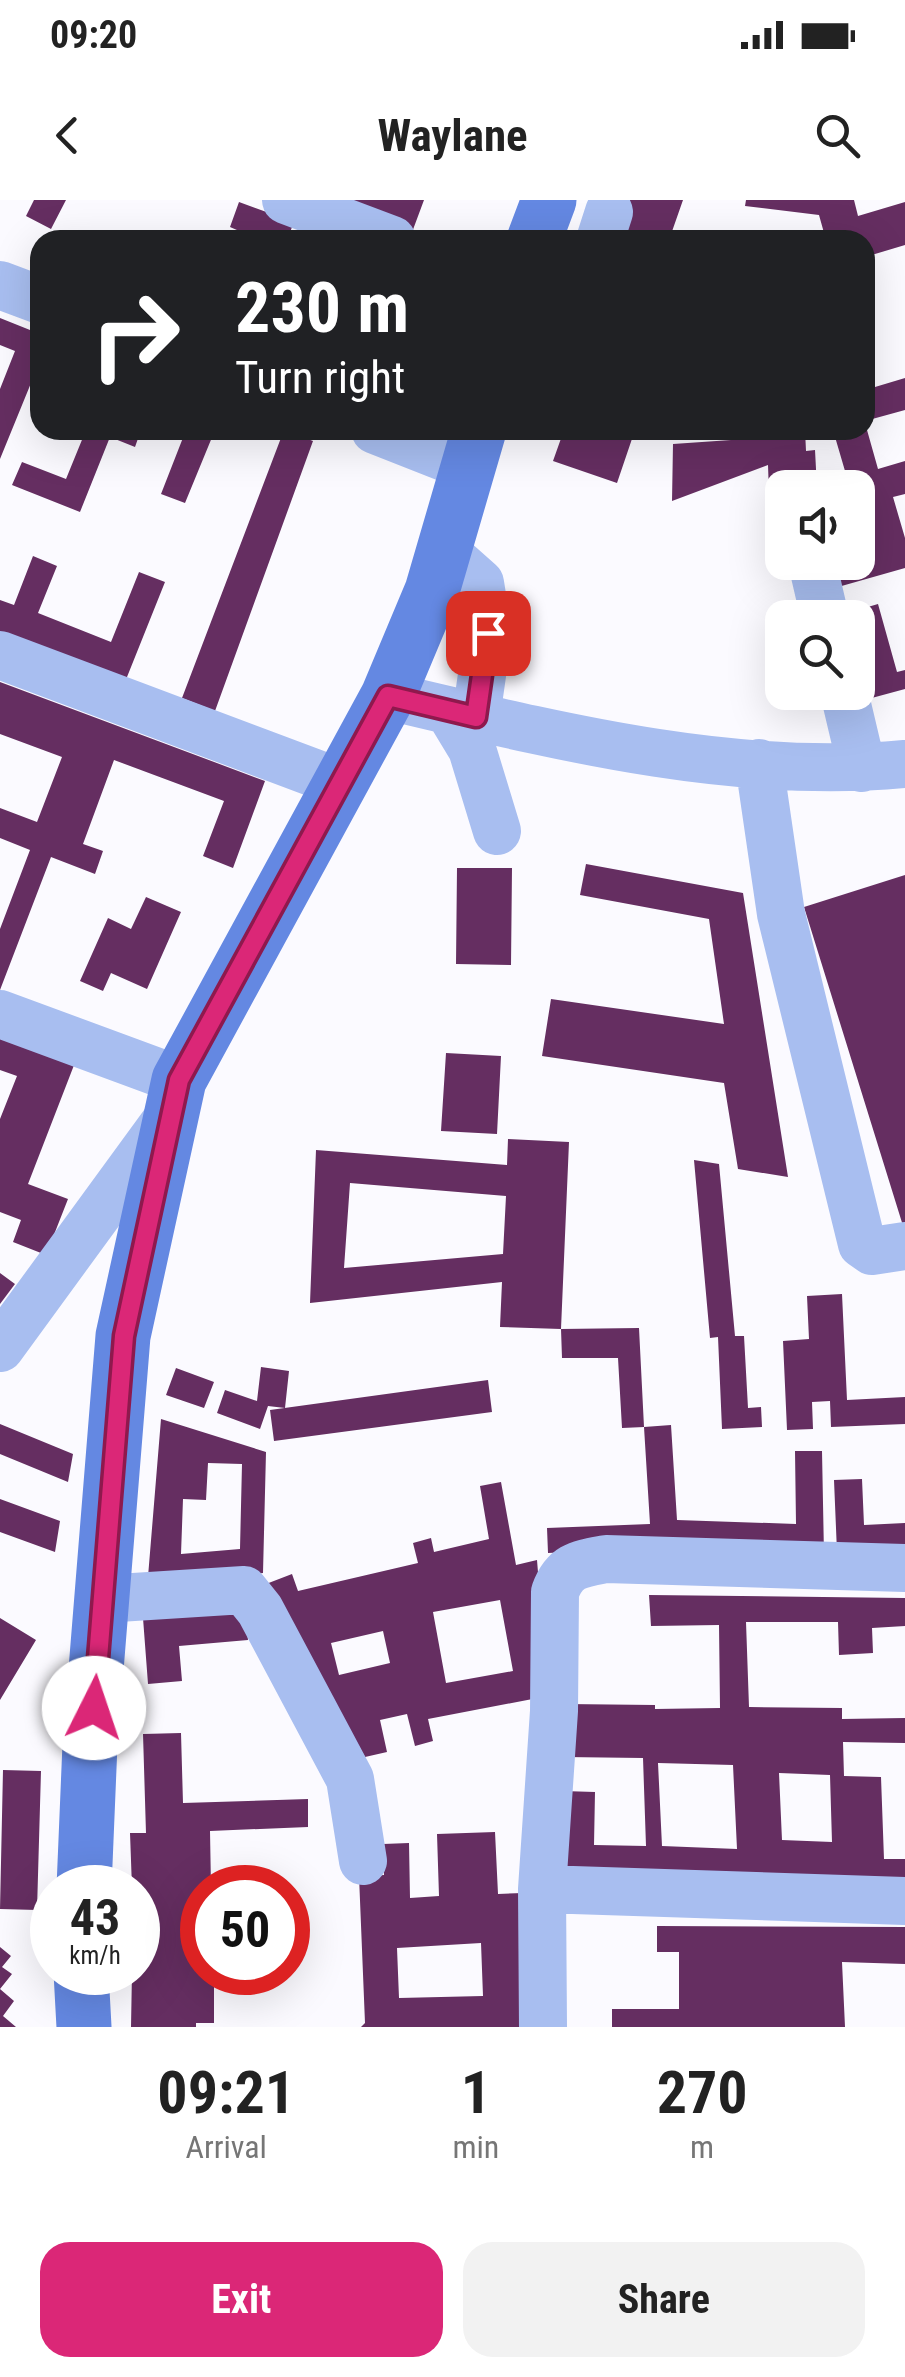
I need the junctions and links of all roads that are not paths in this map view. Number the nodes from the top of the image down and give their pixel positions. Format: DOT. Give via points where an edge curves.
graph roads {
  1 [pos="286,200"];
  2 [pos="549,200"];
  3 [pos="366,230"];
  4 [pos="538,230"];
  5 [pos="0,285"];
  6 [pos="30,296"];
  7 [pos="430,440"];
  8 [pos="474,448"];
  9 [pos="444,551"];
  10 [pos="0,654"];
  11 [pos="388,696"];
  12 [pos="854,710"];
  13 [pos="463,714"];
  14 [pos="759,764"];
  15 [pos="884,766"];
  16 [pos="341,783"];
  17 [pos="497,831"];
  18 [pos="0,1014"];
  19 [pos="174,1099"];
  20 [pos="905,1246"];
  21 [pos="0,1348"];
  22 [pos="905,1568"];
  23 [pos="102,1599"];
  24 [pos="363,1862"];
  25 [pos="85,1865"];
  26 [pos="542,1890"];
  27 [pos="905,1901"];
  28 [pos="82,1995"];
  29 [pos="84,2027"];
  30 [pos="543,2027"];
  1 -- 3 [label="street"];
  2 -- 4 [label="main road"];
  5 -- 6 [label="street"];
  7 -- 8 [label="street"];
  8 -- 9 [label="main road"];
  9 -- 11 [label="main road"];
  9 -- 13 [label="street" via="480,584 488,633"];
  10 -- 16 [label="street"];
  11 -- 13 [label="street"];
  11 -- 16 [label="main road"];
  12 -- 15 [label="street"];
  13 -- 14 [label="street" via="692,758"];
  13 -- 17 [label="street"];
  14 -- 15 [label="street"];
  14 -- 20 [label="street" via="782,914 862,1244 872,1251"];
  16 -- 19 [label="main road"];
  18 -- 19 [label="street"];
  19 -- 21 [label="street"];
  19 -- 23 [label="main road" via="124,1336"];
  22 -- 26 [label="street" via="606,1560 579,1564 561,1576 555,1592"];
  23 -- 24 [label="street" via="244,1590 350,1779"];
  23 -- 25 [label="main road"];
  26 -- 27 [label="street"];
  26 -- 30 [label="street"];
  28 -- 29 [label="main road"];
}
